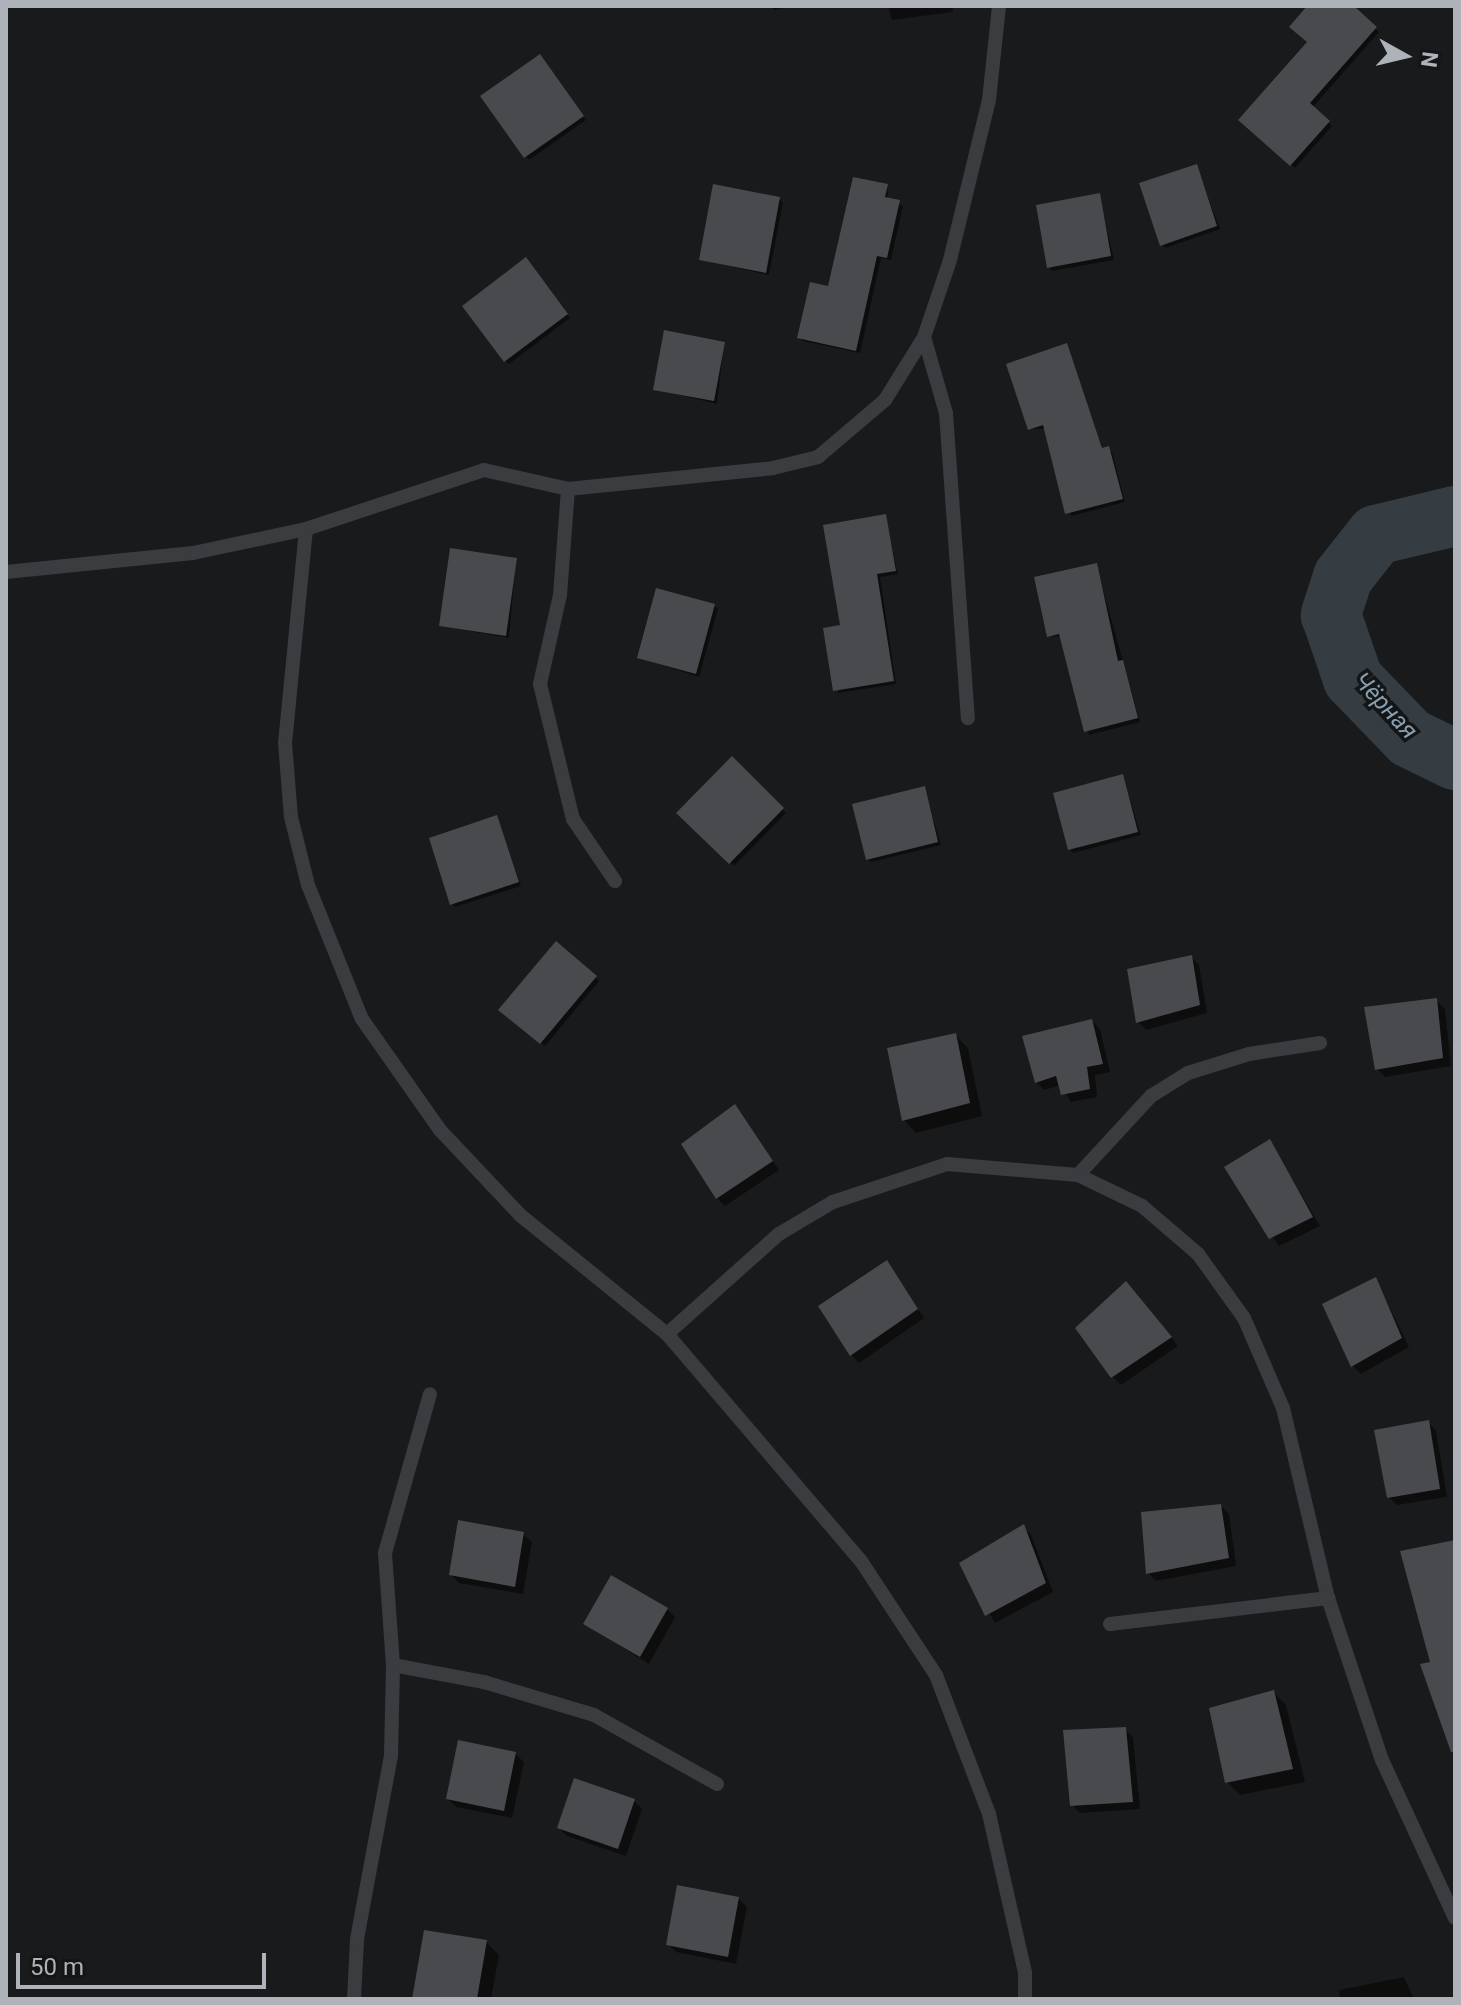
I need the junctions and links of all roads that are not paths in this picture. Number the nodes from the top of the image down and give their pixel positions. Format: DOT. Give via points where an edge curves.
graph roads {
  1 [pos="999,6"];
  2 [pos="924,337"];
  3 [pos="568,489"];
  4 [pos="306,529"];
  5 [pos="6,572"];
  6 [pos="968,718"];
  7 [pos="615,881"];
  8 [pos="1320,1043"];
  9 [pos="1078,1175"];
  10 [pos="667,1334"];
  11 [pos="430,1394"];
  12 [pos="1328,1598"];
  13 [pos="1110,1624"];
  14 [pos="393,1665"];
  15 [pos="717,1784"];
  16 [pos="1455,1918"];
  17 [pos="354,1999"];
  18 [pos="1025,1999"];
  1 -- 2 [label="lane" via="989,100 950,260"];
  2 -- 3 [label="lane" via="885,400 818,457 773,468"];
  2 -- 6 [label="lane" via="946,413"];
  3 -- 4 [label="lane" via="484,470"];
  3 -- 7 [label="lane" via="560,595 540,684 573,819"];
  4 -- 5 [label="lane" via="193,553"];
  4 -- 10 [label="lane" via="285,743 291,817 308,885 362,1019 440,1130 520,1215"];
  8 -- 9 [label="lane" via="1249,1054 1188,1073 1151,1096"];
  9 -- 10 [label="lane" via="947,1164 833,1202 779,1234"];
  9 -- 12 [label="lane" via="1142,1206 1198,1254 1244,1318 1283,1408"];
  10 -- 18 [label="lane" via="861,1561 936,1675 989,1814 1025,1973"];
  11 -- 14 [label="lane" via="385,1553"];
  12 -- 13 [label="lane"];
  12 -- 16 [label="lane" via="1382,1760"];
  14 -- 15 [label="lane" via="484,1682 594,1715"];
  14 -- 17 [label="lane" via="391,1755 357,1939"];
}
